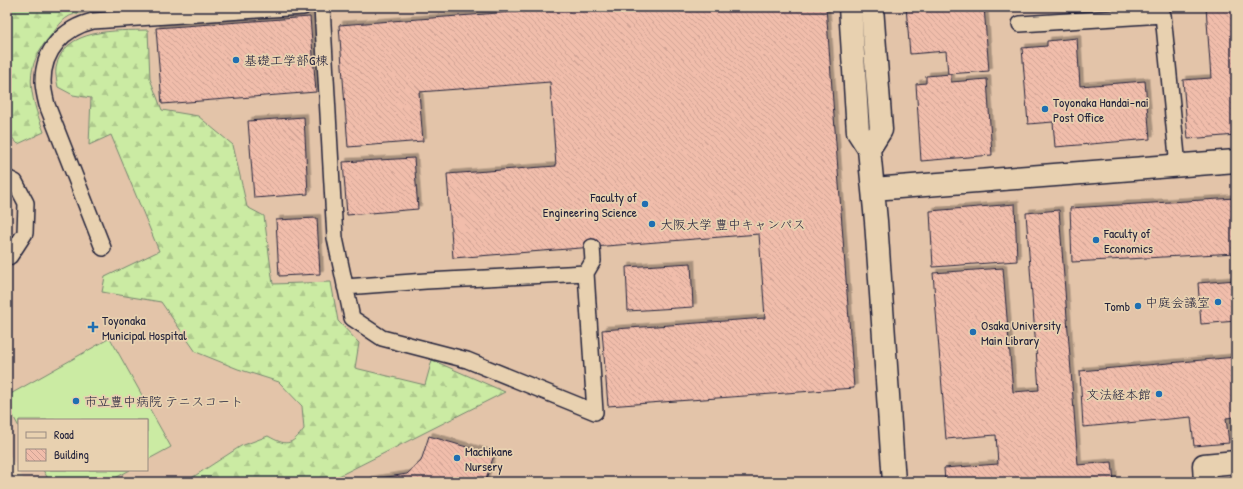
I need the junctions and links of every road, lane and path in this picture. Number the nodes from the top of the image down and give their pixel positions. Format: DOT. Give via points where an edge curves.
graph roads {
  1 [pos="303,7"];
  2 [pos="322,7"];
  3 [pos="850,7"];
  4 [pos="872,7"];
  5 [pos="1020,24"];
  6 [pos="869,149"];
  7 [pos="1236,161"];
  8 [pos="1178,166"];
  9 [pos="7,178"];
  10 [pos="873,189"];
  11 [pos="592,247"];
  12 [pos="103,248"];
  13 [pos="7,258"];
  14 [pos="586,273"];
  15 [pos="345,287"];
  16 [pos="1236,462"];
  17 [pos="894,482"];
  18 [pos="1205,482"];
  1 -- 12 [label="lane" via="93,21 72,29 58,41 44,70 44,92"];
  2 -- 15 [label="lane" via="335,238"];
  3 -- 6 [label="street" via="858,132"];
  4 -- 6 [label="street" via="881,130"];
  5 -- 8 [label="lane" via="1163,15"];
  6 -- 10 [label="street"];
  7 -- 8 [label="street"];
  8 -- 10 [label="street"];
  9 -- 13 [label="lane" via="15,182 26,203 25,233"];
  10 -- 17 [label="street"];
  11 -- 14 [label="lane" via="593,261"];
  14 -- 15 [label="lane"];
  14 -- 15 [label="lane" via="595,412 467,360 382,338 352,318"];
  16 -- 18 [label="street" via="1204,465"];
}
